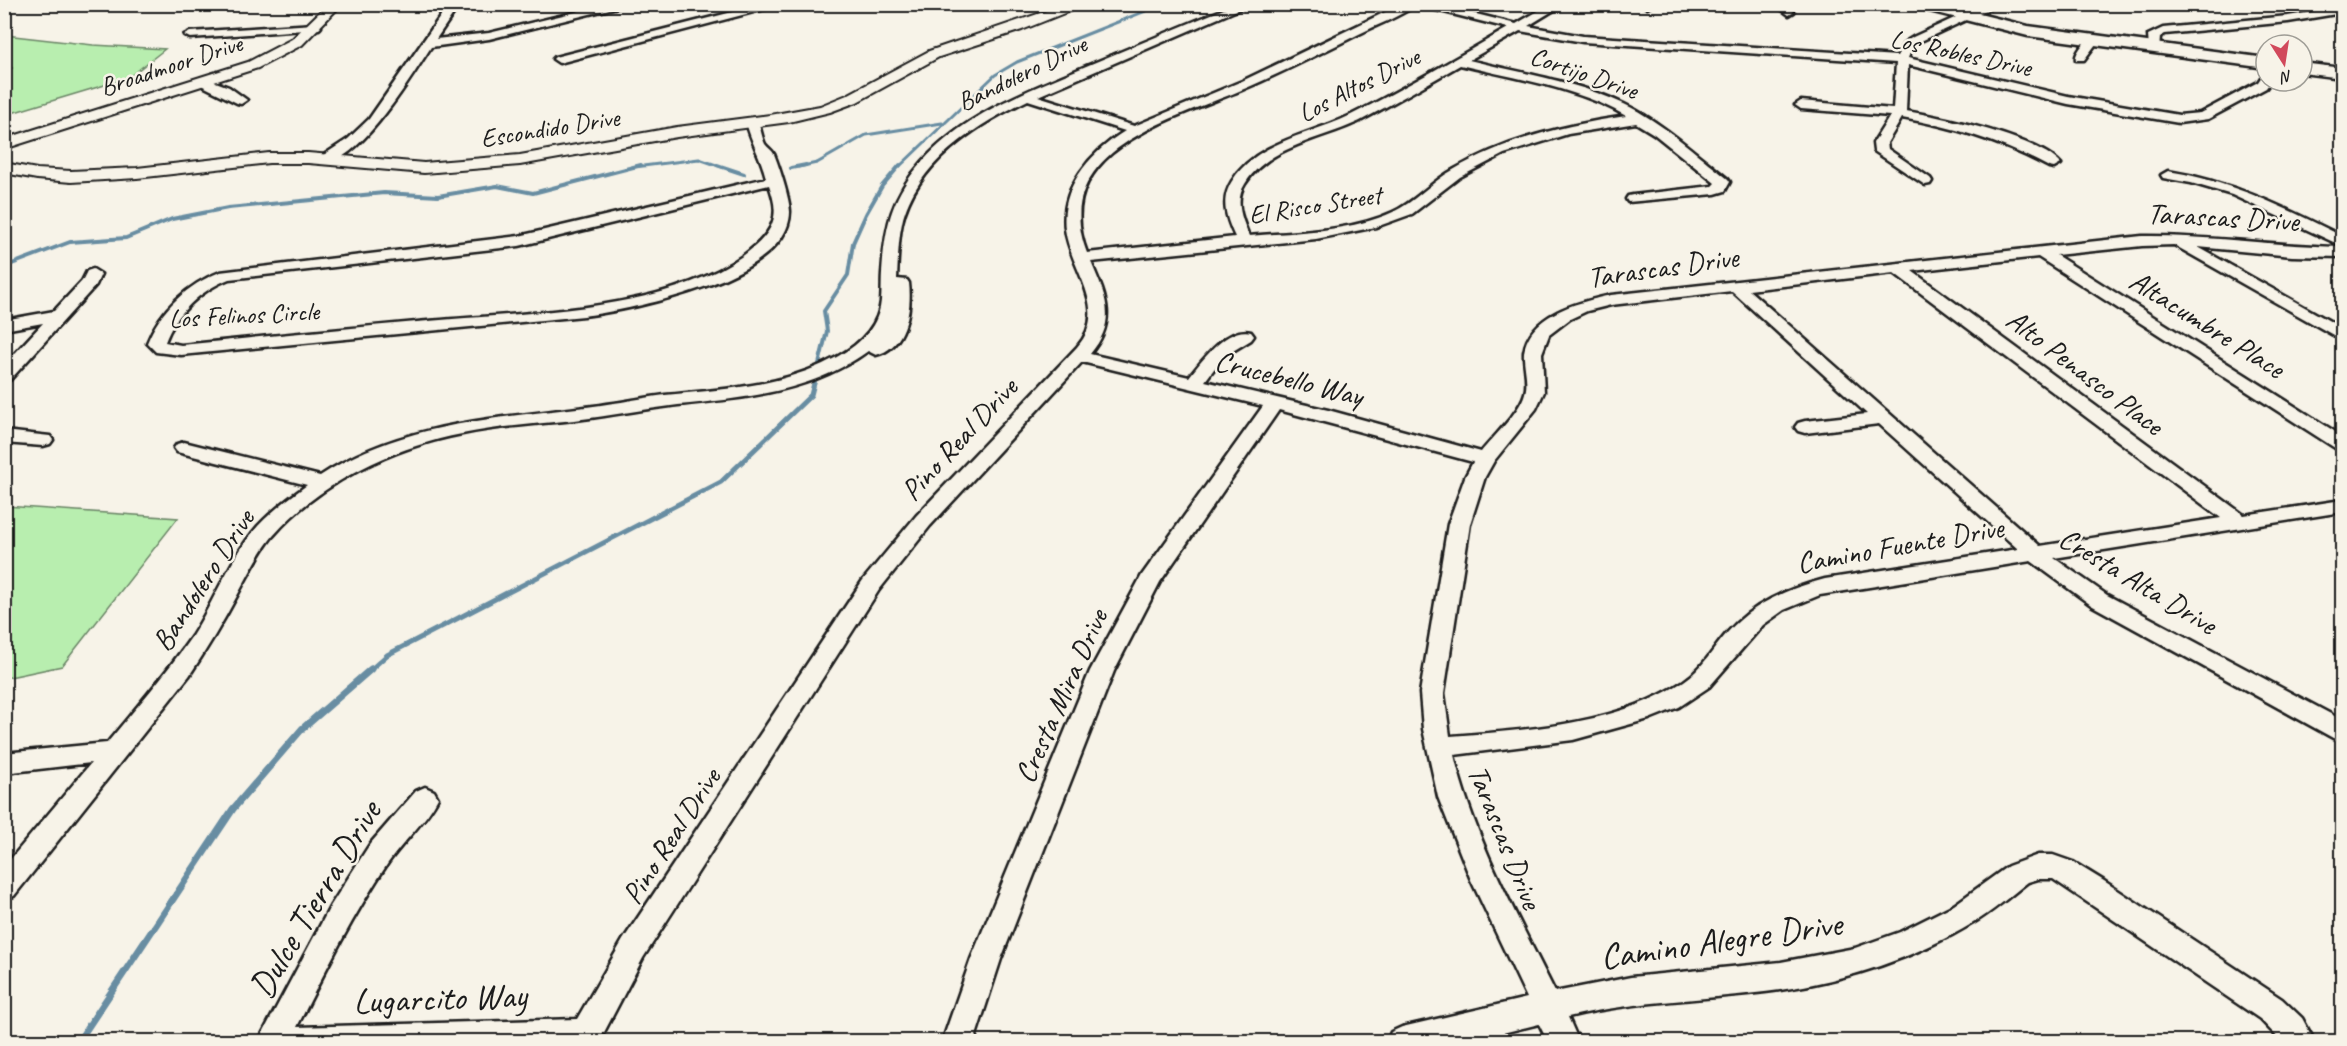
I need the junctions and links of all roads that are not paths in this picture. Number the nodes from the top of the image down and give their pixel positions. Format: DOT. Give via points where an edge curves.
graph roads {
  1 [pos="336,4"];
  2 [pos="454,4"];
  3 [pos="625,4"];
  4 [pos="779,4"];
  5 [pos="1081,4"];
  6 [pos="1245,4"];
  7 [pos="1410,4"];
  8 [pos="1420,4"];
  9 [pos="1559,4"];
  10 [pos="1779,4"];
  11 [pos="1919,4"];
  12 [pos="1995,4"];
  13 [pos="2341,11"];
  14 [pos="1789,12"];
  15 [pos="1963,17"];
  16 [pos="315,27"];
  17 [pos="1518,27"];
  18 [pos="190,35"];
  19 [pos="2093,40"];
  20 [pos="428,44"];
  21 [pos="2155,49"];
  22 [pos="2080,58"];
  23 [pos="559,59"];
  24 [pos="1903,60"];
  25 [pos="1459,61"];
  26 [pos="2254,64"];
  27 [pos="2314,69"];
  28 [pos="2343,73"];
  29 [pos="205,82"];
  30 [pos="2254,89"];
  31 [pos="1027,96"];
  32 [pos="241,100"];
  33 [pos="1801,105"];
  34 [pos="1899,113"];
  35 [pos="1641,118"];
  36 [pos="757,121"];
  37 [pos="1134,130"];
  38 [pos="4,144"];
  39 [pos="327,159"];
  40 [pos="2054,164"];
  41 [pos="4,168"];
  42 [pos="2169,175"];
  43 [pos="774,180"];
  44 [pos="1925,181"];
  45 [pos="1633,199"];
  46 [pos="2176,240"];
  47 [pos="1244,241"];
  48 [pos="2343,242"];
  49 [pos="2040,252"];
  50 [pos="2343,252"];
  51 [pos="1081,258"];
  52 [pos="1898,269"];
  53 [pos="93,274"];
  54 [pos="1735,286"];
  55 [pos="60,315"];
  56 [pos="4,325"];
  57 [pos="2343,335"];
  58 [pos="1245,336"];
  59 [pos="1078,357"];
  60 [pos="4,376"];
  61 [pos="1192,384"];
  62 [pos="1274,404"];
  63 [pos="1881,418"];
  64 [pos="1805,427"];
  65 [pos="4,437"];
  66 [pos="43,440"];
  67 [pos="2343,444"];
  68 [pos="184,448"];
  69 [pos="1485,459"];
  70 [pos="322,483"];
  71 [pos="2343,506"];
  72 [pos="2239,521"];
  73 [pos="2034,554"];
  74 [pos="2343,731"];
  75 [pos="1440,746"];
  76 [pos="114,753"];
  77 [pos="4,763"];
  78 [pos="424,798"];
  79 [pos="4,888"];
  80 [pos="1548,1009"];
  81 [pos="584,1037"];
  82 [pos="273,1041"];
  83 [pos="296,1041"];
  84 [pos="958,1041"];
  85 [pos="1402,1041"];
  86 [pos="1564,1041"];
  87 [pos="2300,1041"];
  1 -- 16 [label="street, Broadmoor Drive"];
  2 -- 20 [label="street"];
  3 -- 20 [label="street" via="489,36"];
  4 -- 23 [label="street"];
  5 -- 36 [label="street, Escondido Drive" via="945,49 839,104"];
  6 -- 31 [label="street, Bandolero Drive"];
  7 -- 37 [label="street, Pino Real Drive" via="1240,87 1172,111"];
  8 -- 17 [label="street, Los Robles Drive"];
  9 -- 17 [label="street, Los Altos Drive"];
  10 -- 14 [label="street"];
  11 -- 15 [label="main road"];
  12 -- 15 [label="street"];
  13 -- 21 [label="street" via="2163,31 2154,35"];
  15 -- 19 [label="main road"];
  15 -- 24 [label="street" via="1909,44"];
  16 -- 18 [label="street"];
  16 -- 29 [label="street, Broadmoor Drive" via="270,57"];
  17 -- 24 [label="street, Los Robles Drive" via="1601,41"];
  17 -- 25 [label="street, Los Altos Drive"];
  19 -- 21 [label="main road"];
  19 -- 22 [label="street"];
  20 -- 39 [label="street" via="374,122"];
  21 -- 26 [label="main road"];
  24 -- 30 [label="street, Los Robles Drive" via="2068,100 2179,119 2203,116"];
  24 -- 34 [label="street"];
  25 -- 35 [label="street, Cortijo Drive" via="1578,91"];
  25 -- 47 [label="street, Los Altos Drive" via="1353,118 1274,153 1247,172 1235,189 1231,206"];
  27 -- 28 [label="main road"];
  29 -- 32 [label="street"];
  29 -- 38 [label="street, Broadmoor Drive"];
  31 -- 37 [label="street"];
  31 -- 70 [label="street, Bandolero Drive" via="956,138 916,179 899,208 892,235 893,319 887,340 832,377 759,395 627,412 602,411 492,423 431,436 362,461"];
  33 -- 34 [label="street"];
  34 -- 40 [label="street" via="1989,136"];
  34 -- 44 [label="street" via="1880,143 1881,151"];
  35 -- 45 [label="street, Cortijo Drive" via="1719,177 1722,185 1704,192"];
  35 -- 47 [label="street, El Risco Street" via="1563,130 1511,148 1455,173 1423,201 1390,219 1347,230"];
  36 -- 39 [label="street, Escondido Drive" via="476,166 399,168"];
  36 -- 43 [label="street, Los Felinos Circle" via="759,145 767,153"];
  37 -- 51 [label="street, Pino Real Drive" via="1094,163 1077,190 1072,223"];
  39 -- 41 [label="street, Escondido Drive" via="234,160 93,177 46,177"];
  42 -- 48 [label="street" via="2234,191"];
  43 -- 43 [label="street, Los Felinos Circle" via="782,202 782,216 764,245 717,276 652,299 585,311 193,349 169,349 156,343 191,291 226,275 519,241"];
  46 -- 49 [label="street, Tarascas Drive"];
  46 -- 50 [label="street, Tarascas Drive"];
  46 -- 57 [label="street"];
  47 -- 51 [label="street, El Risco Street"];
  49 -- 52 [label="street, Tarascas Drive"];
  49 -- 67 [label="street, Altacumbre Place"];
  51 -- 59 [label="street, Pino Real Drive" via="1096,299 1099,323"];
  52 -- 54 [label="street, Tarascas Drive"];
  52 -- 72 [label="street, Alto Penasco Place"];
  53 -- 55 [label="street"];
  54 -- 63 [label="street, Cresta Alta Drive"];
  54 -- 69 [label="street, Tarascas Drive" via="1611,300 1581,307 1550,324 1533,353 1536,383 1529,405"];
  55 -- 56 [label="street"];
  55 -- 60 [label="street"];
  58 -- 61 [label="street" via="1217,353"];
  59 -- 61 [label="street, Crucebello Way"];
  59 -- 81 [label="street, Pino Real Drive" via="923,521 871,585 633,949"];
  61 -- 62 [label="street, Crucebello Way"];
  62 -- 69 [label="street, Crucebello Way" via="1413,437"];
  62 -- 84 [label="street, Cresta Mira Drive" via="1150,580 1107,662 986,959"];
  63 -- 64 [label="street"];
  63 -- 73 [label="street, Cresta Alta Drive"];
  65 -- 66 [label="street"];
  68 -- 70 [label="street"];
  69 -- 75 [label="street, Tarascas Drive" via="1459,524 1451,571 1432,693"];
  70 -- 76 [label="street, Bandolero Drive" via="266,531 181,670"];
  71 -- 72 [label="street, Camino Fuente Drive"];
  72 -- 73 [label="street, Camino Fuente Drive"];
  73 -- 74 [label="street, Cresta Alta Drive" via="2099,600"];
  73 -- 75 [label="street, Camino Fuente Drive" via="1825,586 1795,595 1755,616 1695,685 1649,711 1493,743"];
  75 -- 80 [label="street, Tarascas Drive" via="1451,796 1485,880"];
  76 -- 77 [label="street"];
  76 -- 79 [label="street, Bandolero Drive"];
  78 -- 82 [label="street, Dulce Tierra Drive" via="379,850"];
  80 -- 85 [label="street, Camino Alegre Drive"];
  80 -- 86 [label="street, Tarascas Drive"];
  80 -- 87 [label="street, Camino Alegre Drive" via="1631,991 1781,976 1855,961 1909,942 1964,914 2018,874 2053,867 2094,889 2271,1009"];
  81 -- 83 [label="street, Lugarcito Way"];
}
